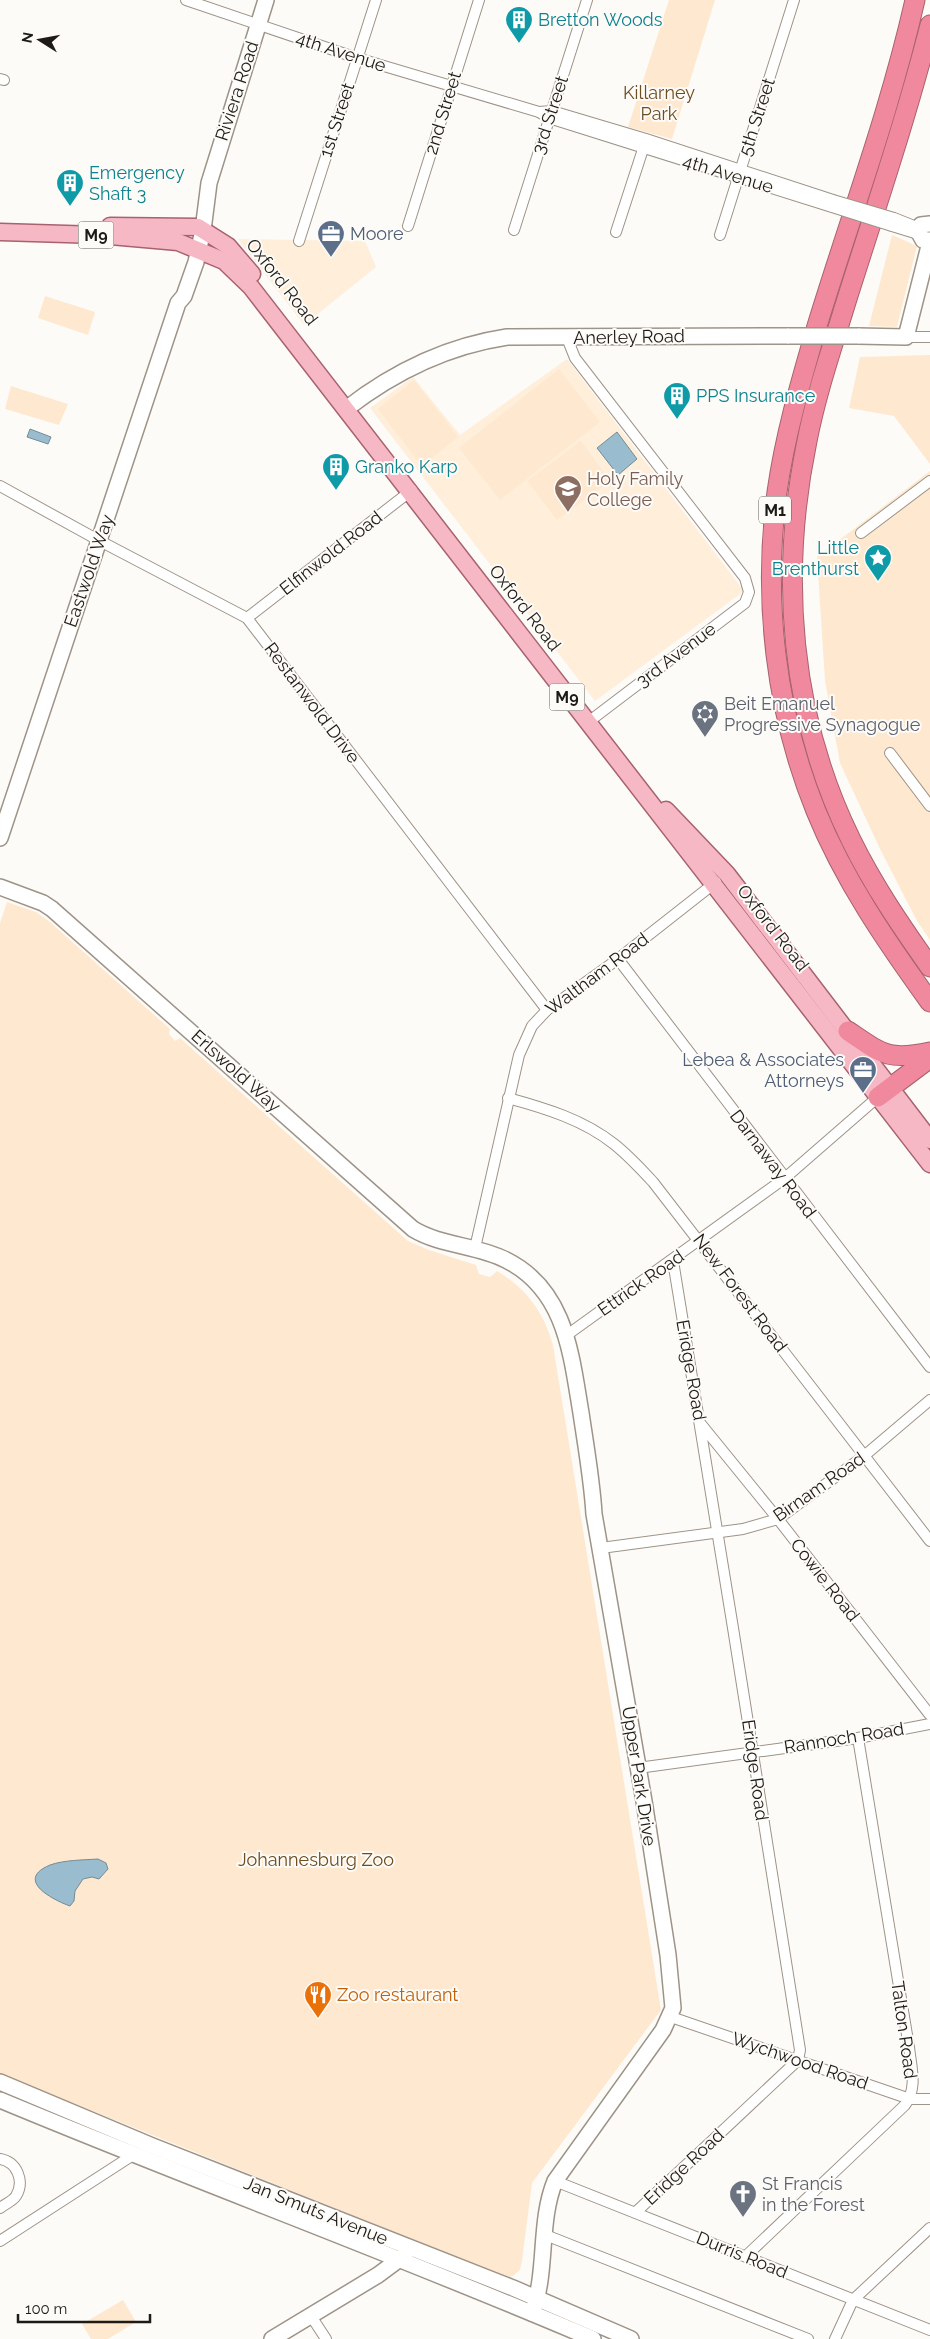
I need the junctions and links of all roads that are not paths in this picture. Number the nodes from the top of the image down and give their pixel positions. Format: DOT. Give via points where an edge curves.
graph roads {
  1 [pos="186,0"];
  2 [pos="266,0"];
  3 [pos="376,0"];
  4 [pos="478,0"];
  5 [pos="588,0"];
  6 [pos="794,0"];
  7 [pos="915,0"];
  8 [pos="258,26"];
  9 [pos="930,26"];
  10 [pos="357,58"];
  11 [pos="451,87"];
  12 [pos="550,115"];
  13 [pos="645,143"];
  14 [pos="739,173"];
  15 [pos="0,224"];
  16 [pos="408,226"];
  17 [pos="199,228"];
  18 [pos="514,230"];
  19 [pos="926,231"];
  20 [pos="0,232"];
  21 [pos="616,232"];
  22 [pos="720,235"];
  23 [pos="300,241"];
  24 [pos="195,247"];
  25 [pos="906,336"];
  26 [pos="930,337"];
  27 [pos="567,338"];
  28 [pos="349,407"];
  29 [pos="930,481"];
  30 [pos="0,486"];
  31 [pos="412,490"];
  32 [pos="861,533"];
  33 [pos="100,542"];
  34 [pos="246,618"];
  35 [pos="589,721"];
  36 [pos="890,753"];
  37 [pos="930,806"];
  38 [pos="0,838"];
  39 [pos="726,874"];
  40 [pos="713,885"];
  41 [pos="0,887"];
  42 [pos="618,960"];
  43 [pos="930,967"];
  44 [pos="930,1002"];
  45 [pos="547,1010"];
  46 [pos="848,1031"];
  47 [pos="930,1052"];
  48 [pos="930,1058"];
  49 [pos="884,1093"];
  50 [pos="508,1098"];
  51 [pos="930,1140"];
  52 [pos="930,1164"];
  53 [pos="785,1178"];
  54 [pos="700,1240"];
  55 [pos="475,1248"];
  56 [pos="673,1261"];
  57 [pos="567,1335"];
  58 [pos="930,1367"];
  59 [pos="930,1400"];
  60 [pos="700,1423"];
  61 [pos="864,1456"];
  62 [pos="778,1519"];
  63 [pos="716,1533"];
  64 [pos="930,1541"];
  65 [pos="601,1548"];
  66 [pos="930,1715"];
  67 [pos="930,1724"];
  68 [pos="858,1738"];
  69 [pos="752,1752"];
  70 [pos="638,1768"];
  71 [pos="671,2017"];
  72 [pos="798,2060"];
  73 [pos="0,2082"];
  74 [pos="910,2099"];
  75 [pos="930,2099"];
  76 [pos="0,2100"];
  77 [pos="133,2155"];
  78 [pos="0,2159"];
  79 [pos="554,2180"];
  80 [pos="0,2208"];
  81 [pos="636,2212"];
  82 [pos="930,2228"];
  83 [pos="543,2234"];
  84 [pos="0,2240"];
  85 [pos="411,2249"];
  86 [pos="375,2251"];
  87 [pos="746,2256"];
  88 [pos="399,2261"];
  89 [pos="541,2268"];
  90 [pos="378,2275"];
  91 [pos="513,2288"];
  92 [pos="537,2298"];
  93 [pos="853,2300"];
  94 [pos="532,2313"];
  95 [pos="311,2316"];
  96 [pos="930,2330"];
  97 [pos="272,2339"];
  98 [pos="326,2339"];
  99 [pos="593,2339"];
  100 [pos="631,2339"];
  101 [pos="808,2339"];
  102 [pos="834,2339"];
  1 -- 8 [label="street, 4th Avenue"];
  2 -- 8 [label="main road, Riviera Road"];
  3 -- 10 [label="street, 1st Street"];
  4 -- 11 [label="street, 2nd Street"];
  5 -- 12 [label="street, 3rd Street"];
  6 -- 14 [label="street, 5th Street"];
  7 -- 44 [label="highway, M1" via="875,142 800,383 774,523 771,592 783,699 816,812 856,894"];
  8 -- 10 [label="street, 4th Avenue"];
  8 -- 17 [label="main road, Riviera Road" via="209,183 200,200"];
  9 -- 43 [label="highway, M1" via="814,411 798,490 791,582 800,677 811,731 828,785 850,838 874,883"];
  10 -- 11 [label="street, 4th Avenue"];
  10 -- 23 [label="street, 1st Street"];
  11 -- 12 [label="street, 4th Avenue"];
  11 -- 16 [label="street, 2nd Street"];
  12 -- 13 [label="street, 4th Avenue"];
  12 -- 18 [label="street, 3rd Street"];
  13 -- 14 [label="street, 4th Avenue"];
  13 -- 21 [label="street"];
  14 -- 19 [label="street, 4th Avenue, bridge"];
  14 -- 22 [label="street, 5th Street"];
  15 -- 17 [label="main road, M9"];
  17 -- 24 [label="main road, Riviera Road"];
  17 -- 28 [label="main road, Oxford Road / M9" via="221,240 238,257"];
  19 -- 25 [label="main road" via="924,262"];
  20 -- 24 [label="main road, Oxford Road / M9" via="99,235 163,240"];
  24 -- 28 [label="main road, Oxford Road / M9" via="224,261 241,276"];
  24 -- 33 [label="main road, Eastwold Way" via="184,296 178,303"];
  25 -- 26 [label="street, Anerley Road"];
  25 -- 27 [label="main road, Anerley Road, bridge"];
  27 -- 28 [label="main road, Anerley Road" via="507,337 445,352 405,369"];
  27 -- 35 [label="street, 3rd Avenue" via="575,358 745,578 749,592 745,603"];
  28 -- 31 [label="main road, Oxford Road / M9"];
  29 -- 32 [label="street"];
  30 -- 33 [label="street, Restanwold Drive"];
  31 -- 34 [label="street, Elfinwold Road"];
  31 -- 35 [label="main road, Oxford Road / M9"];
  33 -- 34 [label="street, Restanwold Drive"];
  33 -- 38 [label="main road, Eastwold Way"];
  34 -- 45 [label="street, Restanwold Drive"];
  35 -- 39 [label="main road, Oxford Road / M9" via="654,798"];
  35 -- 40 [label="main road, Oxford Road / M9"];
  36 -- 37 [label="street"];
  39 -- 40 [label="street, Waltham Road"];
  39 -- 46 [label="main road, Oxford Road / M9"];
  40 -- 42 [label="street, Waltham Road"];
  40 -- 49 [label="main road, Oxford Road / M9"];
  41 -- 55 [label="main road, Erlswold Way" via="52,909 413,1229"];
  42 -- 45 [label="street, Waltham Road"];
  42 -- 53 [label="street, Darnaway Road"];
  45 -- 50 [label="street, Waltham Road" via="532,1026 523,1044"];
  46 -- 47 [label="highway" via="891,1056 908,1057"];
  46 -- 49 [label="main road, Oxford Road / M9"];
  48 -- 49 [label="highway"];
  49 -- 51 [label="main road, Oxford Road / M9"];
  49 -- 52 [label="main road, Oxford Road / M9"];
  49 -- 53 [label="street, Ettrick Road"];
  50 -- 54 [label="street, New Forest Road" via="556,1113 613,1143 653,1182"];
  50 -- 55 [label="street, Waltham Road"];
  53 -- 54 [label="street, Ettrick Road"];
  53 -- 58 [label="street, Darnaway Road"];
  54 -- 56 [label="street, Ettrick Road"];
  54 -- 61 [label="street, New Forest Road"];
  55 -- 57 [label="main road, Upper Park Drive" via="506,1260 535,1280 550,1299"];
  56 -- 57 [label="street, Ettrick Road"];
  56 -- 60 [label="street, Eridge Road"];
  57 -- 65 [label="main road, Upper Park Drive"];
  59 -- 61 [label="street, Birnam Road"];
  60 -- 62 [label="street, Cowie Road"];
  60 -- 63 [label="street, Eridge Road"];
  61 -- 62 [label="street, Birnam Road"];
  61 -- 64 [label="street, New Forest Road"];
  62 -- 63 [label="street, Birnam Road"];
  62 -- 66 [label="street, Cowie Road"];
  63 -- 65 [label="street, Birnam Road"];
  63 -- 69 [label="street, Eridge Road"];
  65 -- 70 [label="main road, Upper Park Drive"];
  67 -- 68 [label="street, Rannoch Road"];
  68 -- 69 [label="street, Rannoch Road"];
  68 -- 74 [label="street, Talton Road" via="909,2047 913,2080"];
  69 -- 70 [label="street, Rannoch Road"];
  69 -- 72 [label="street, Eridge Road" via="798,2035"];
  70 -- 71 [label="main road, Upper Park Drive" via="674,2000"];
  71 -- 72 [label="street, Wychwood Road"];
  71 -- 79 [label="main road"];
  72 -- 74 [label="street, Wychwood Road"];
  72 -- 81 [label="street, Eridge Road"];
  73 -- 85 [label="main road, Jan Smuts Avenue"];
  74 -- 75 [label="street, Wychwood Road"];
  74 -- 87 [label="street, Talton Road"];
  76 -- 77 [label="main road, Jan Smuts Avenue"];
  77 -- 84 [label="street"];
  77 -- 86 [label="main road, Jan Smuts Avenue"];
  78 -- 80 [label="street" via="14,2166 20,2182 16,2196"];
  79 -- 81 [label="street, Durris Road"];
  79 -- 83 [label="main road"];
  81 -- 87 [label="street, Durris Road"];
  82 -- 93 [label="street"];
  83 -- 89 [label="main road"];
  83 -- 101 [label="street"];
  85 -- 88 [label="main road"];
  85 -- 91 [label="main road, Jan Smuts Avenue"];
  86 -- 88 [label="main road, Jan Smuts Avenue"];
  86 -- 90 [label="main road"];
  87 -- 93 [label="street, Durris Road"];
  88 -- 90 [label="main road"];
  88 -- 94 [label="main road, Jan Smuts Avenue"];
  89 -- 91 [label="main road" via="528,2282"];
  89 -- 92 [label="main road"];
  90 -- 95 [label="main road"];
  91 -- 92 [label="main road, Jan Smuts Avenue"];
  92 -- 94 [label="main road"];
  92 -- 100 [label="main road, Jan Smuts Avenue"];
  93 -- 96 [label="street, Durris Road"];
  93 -- 102 [label="street"];
  94 -- 99 [label="main road, Jan Smuts Avenue"];
  95 -- 97 [label="main road"];
  95 -- 98 [label="street"];
}
